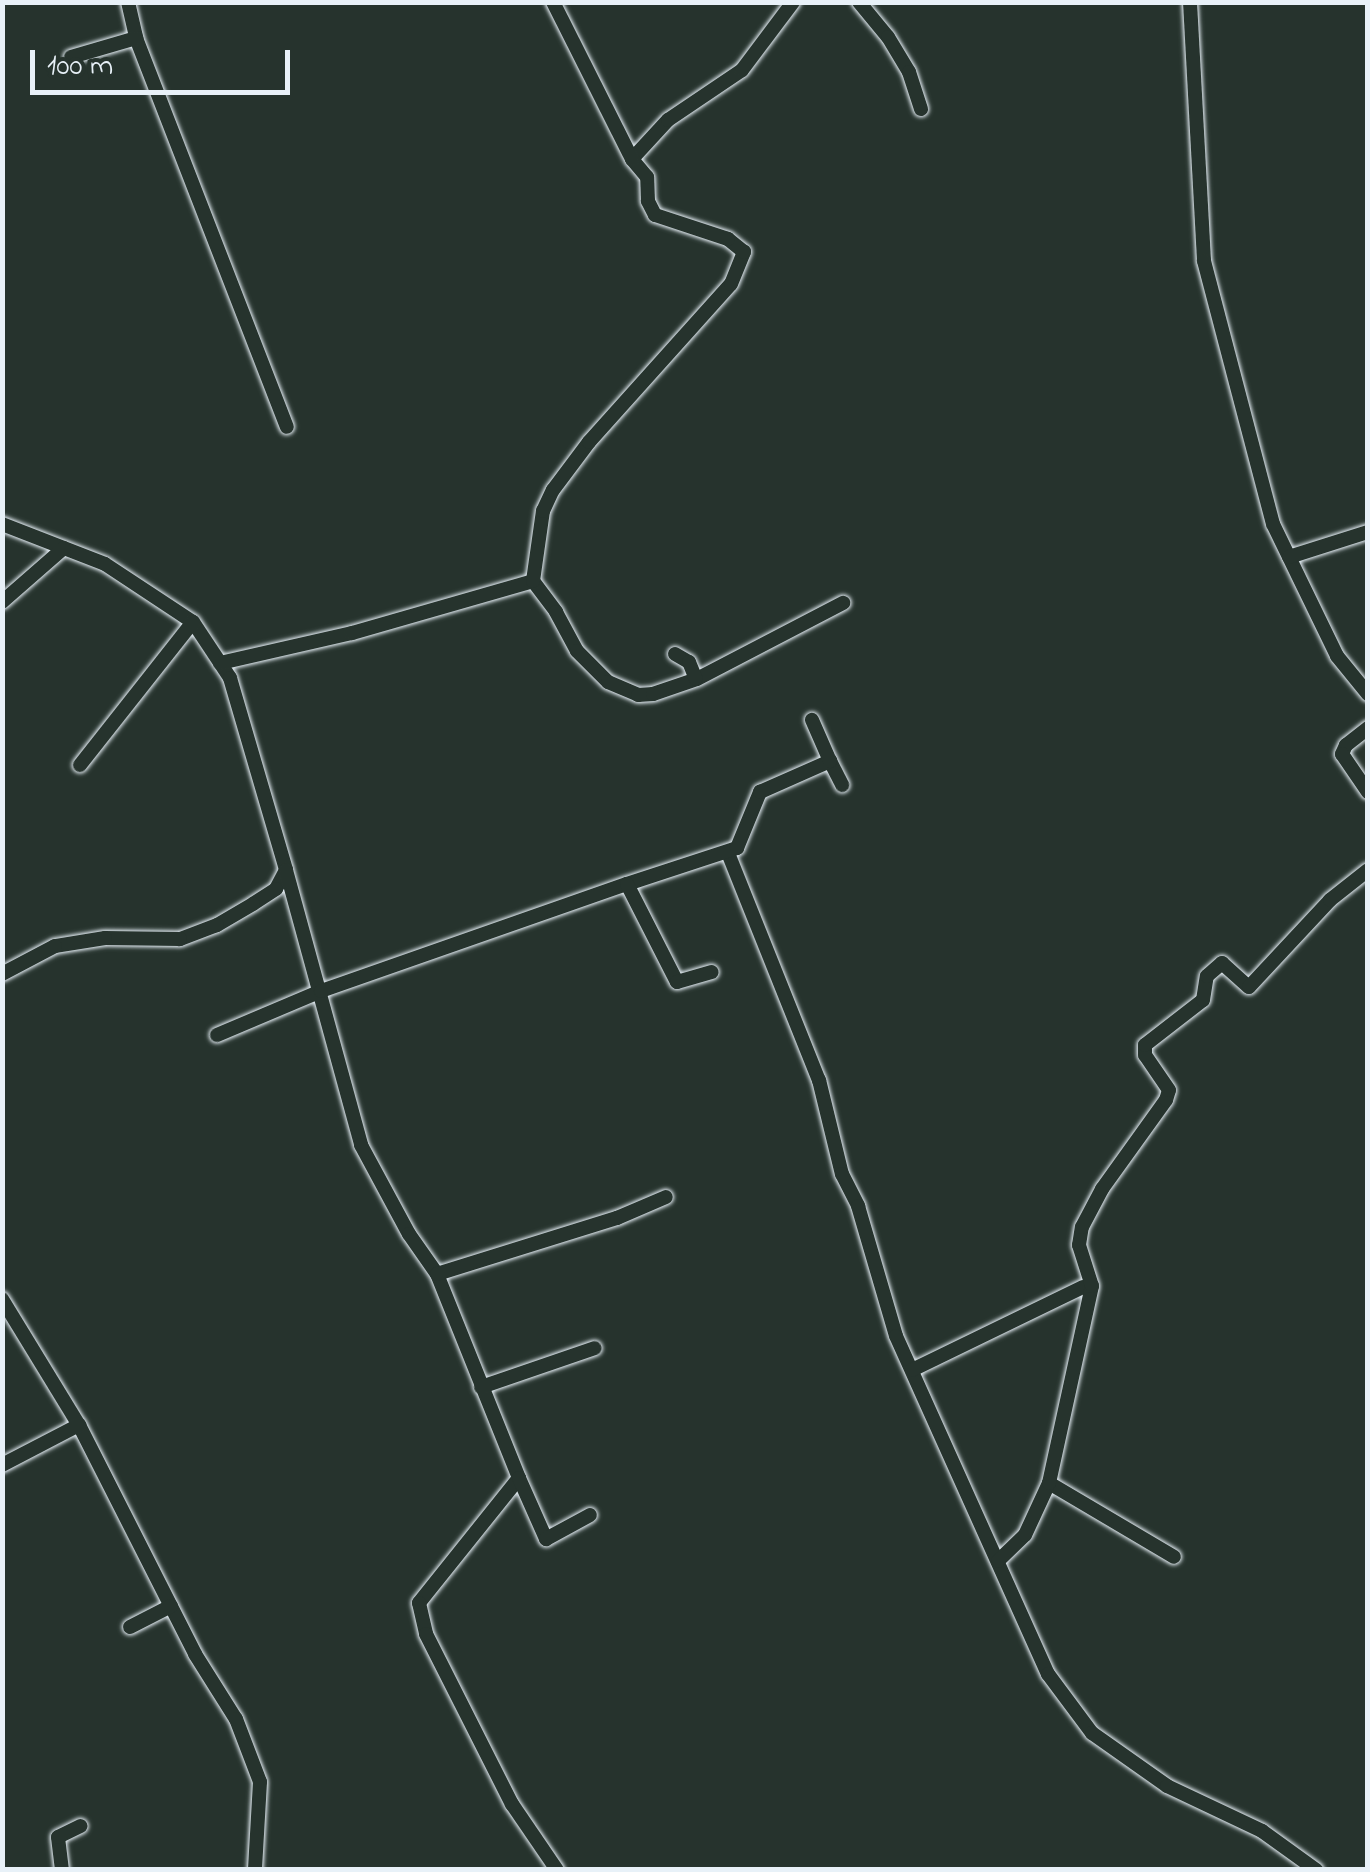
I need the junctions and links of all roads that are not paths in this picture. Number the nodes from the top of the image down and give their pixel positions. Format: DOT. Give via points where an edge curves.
graph roads {
  1 [pos="128,2"];
  2 [pos="553,2"];
  3 [pos="793,2"];
  4 [pos="858,2"];
  5 [pos="1190,2"];
  6 [pos="136,38"];
  7 [pos="71,58"];
  8 [pos="921,109"];
  9 [pos="632,160"];
  10 [pos="287,427"];
  11 [pos="2,524"];
  12 [pos="1368,532"];
  13 [pos="64,548"];
  14 [pos="1289,557"];
  15 [pos="533,581"];
  16 [pos="2,602"];
  17 [pos="843,603"];
  18 [pos="193,622"];
  19 [pos="675,654"];
  20 [pos="220,663"];
  21 [pos="696,679"];
  22 [pos="1368,694"];
  23 [pos="812,720"];
  24 [pos="1368,728"];
  25 [pos="830,762"];
  26 [pos="80,765"];
  27 [pos="842,785"];
  28 [pos="1368,792"];
  29 [pos="728,853"];
  30 [pos="286,870"];
  31 [pos="1368,870"];
  32 [pos="626,884"];
  33 [pos="712,972"];
  34 [pos="2,974"];
  35 [pos="321,992"];
  36 [pos="217,1035"];
  37 [pos="666,1197"];
  38 [pos="438,1274"];
  39 [pos="1083,1287"];
  40 [pos="2,1298"];
  41 [pos="595,1348"];
  42 [pos="912,1370"];
  43 [pos="481,1387"];
  44 [pos="79,1425"];
  45 [pos="2,1465"];
  46 [pos="518,1478"];
  47 [pos="1049,1483"];
  48 [pos="590,1515"];
  49 [pos="1174,1557"];
  50 [pos="998,1561"];
  51 [pos="171,1606"];
  52 [pos="130,1628"];
  53 [pos="81,1826"];
  54 [pos="553,1869"];
  55 [pos="62,1870"];
  56 [pos="255,1870"];
  57 [pos="1316,1870"];
  1 -- 6 [label="street"];
  2 -- 9 [label="street"];
  3 -- 9 [label="street" via="742,70 668,120"];
  4 -- 8 [label="street" via="902,60"];
  5 -- 14 [label="street" via="1204,261 1273,524"];
  6 -- 7 [label="street"];
  6 -- 10 [label="street"];
  9 -- 15 [label="street" via="647,176 655,215 728,238 744,252 730,284 553,490 543,511"];
  11 -- 13 [label="street"];
  12 -- 14 [label="street"];
  13 -- 16 [label="street"];
  13 -- 18 [label="street" via="105,564"];
  14 -- 22 [label="street" via="1336,656"];
  15 -- 20 [label="street" via="352,634"];
  15 -- 21 [label="street" via="577,651 621,691 653,694"];
  17 -- 21 [label="street"];
  18 -- 20 [label="street"];
  18 -- 26 [label="street"];
  19 -- 21 [label="street"];
  20 -- 30 [label="street"];
  23 -- 25 [label="street"];
  24 -- 28 [label="street" via="1342,754"];
  25 -- 27 [label="street"];
  25 -- 29 [label="street" via="760,792 743,841"];
  29 -- 32 [label="street"];
  29 -- 42 [label="street" via="819,1080 842,1174"];
  30 -- 34 [label="street" via="276,889 180,939 105,938 55,946"];
  30 -- 35 [label="street"];
  31 -- 47 [label="street" via="1330,900 1248,987 1222,963 1207,976 1203,1000 1145,1045 1144,1055 1168,1090 1082,1227 1079,1245 1092,1286"];
  32 -- 33 [label="street" via="677,982"];
  32 -- 35 [label="street"];
  35 -- 36 [label="street"];
  35 -- 38 [label="street" via="361,1145 408,1234"];
  37 -- 38 [label="street"];
  38 -- 43 [label="street"];
  39 -- 42 [label="street"];
  40 -- 44 [label="street"];
  41 -- 43 [label="street"];
  42 -- 50 [label="street"];
  43 -- 46 [label="street"];
  44 -- 45 [label="street"];
  44 -- 51 [label="street"];
  46 -- 48 [label="street" via="546,1539"];
  46 -- 54 [label="street" via="419,1603 426,1634 512,1804"];
  47 -- 49 [label="street"];
  47 -- 50 [label="street" via="1025,1535"];
  50 -- 57 [label="street" via="1048,1674 1092,1733 1167,1786 1262,1831"];
  51 -- 52 [label="street"];
  51 -- 56 [label="street" via="236,1719 260,1782"];
  53 -- 55 [label="street" via="60,1832"];
}
